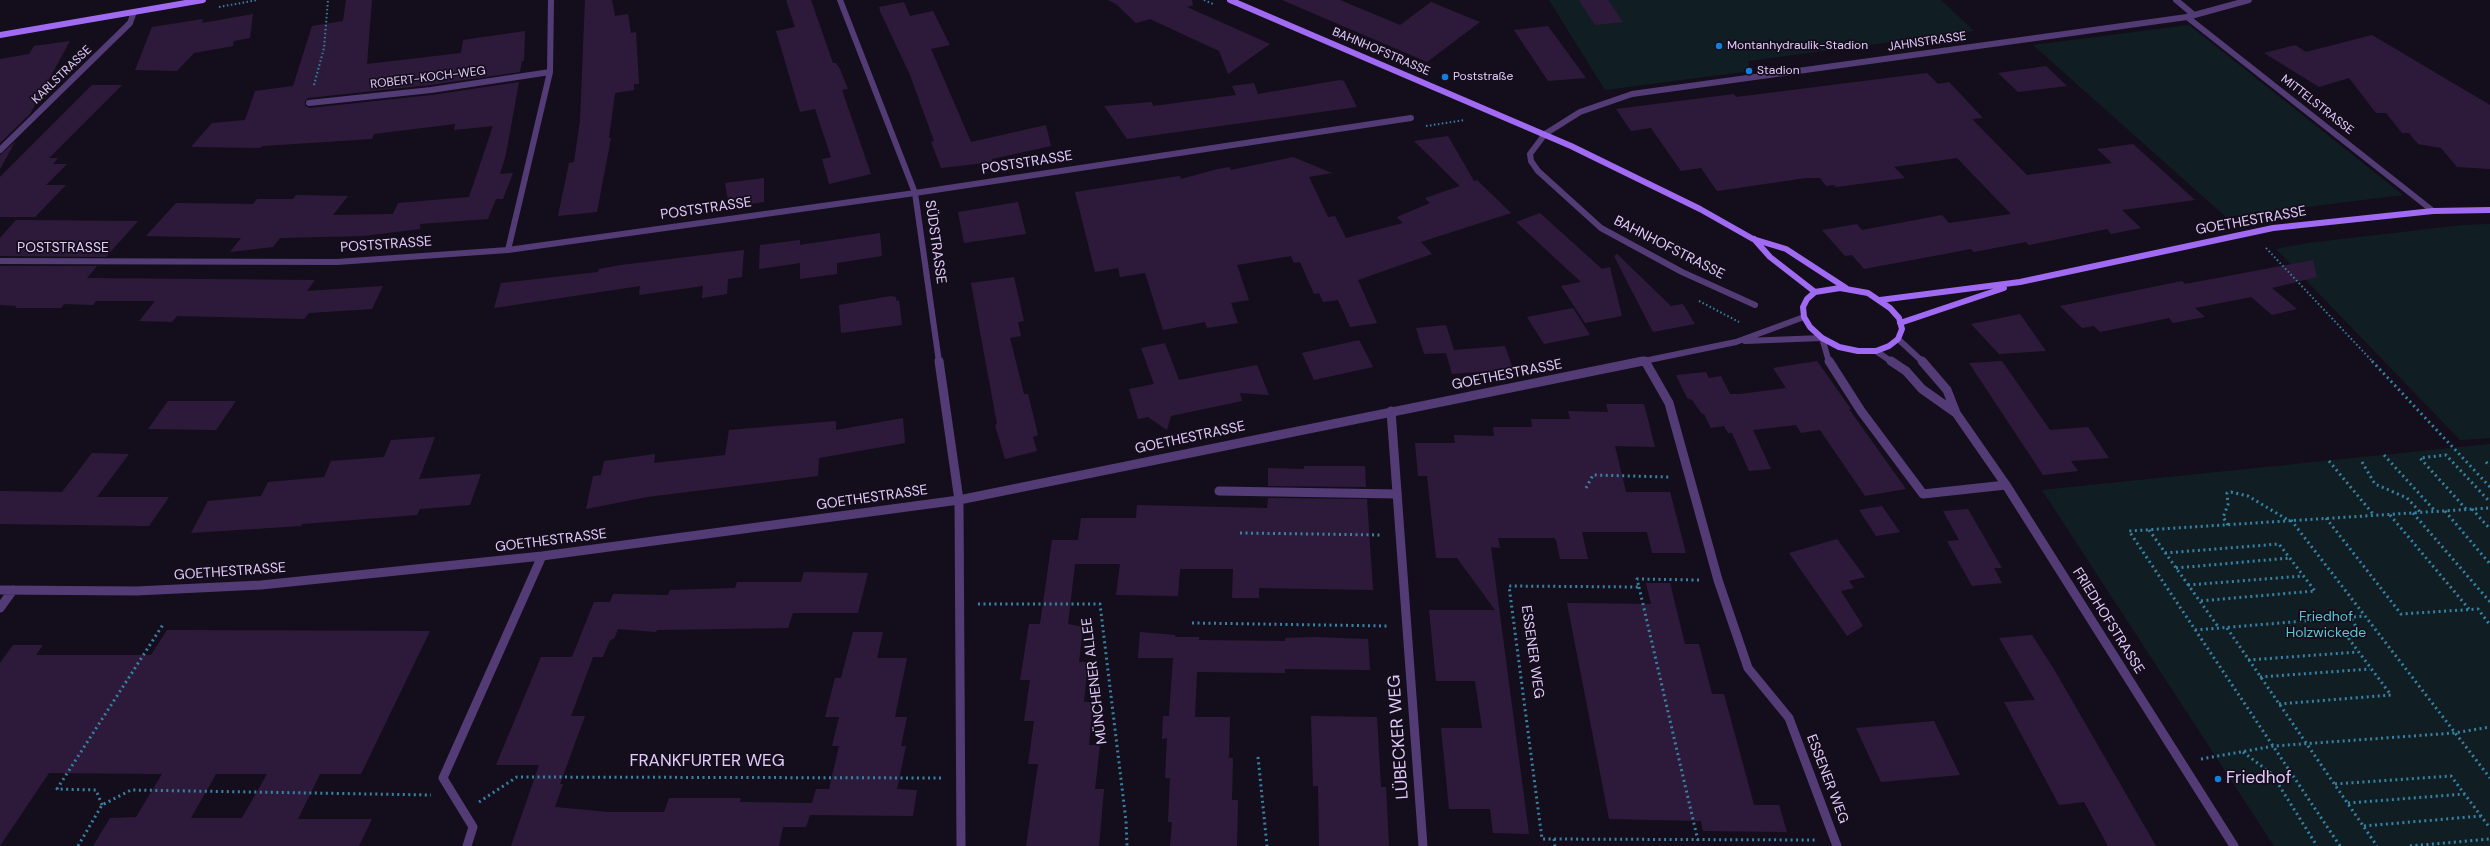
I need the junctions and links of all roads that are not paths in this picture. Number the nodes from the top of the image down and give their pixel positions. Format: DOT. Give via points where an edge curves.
graph roads {
  1 [pos="203,0"];
  2 [pos="551,0"];
  3 [pos="840,0"];
  4 [pos="1230,0"];
  5 [pos="2176,0"];
  6 [pos="2249,0"];
  7 [pos="134,12"];
  8 [pos="2191,16"];
  9 [pos="0,35"];
  10 [pos="550,72"];
  11 [pos="309,103"];
  12 [pos="1411,118"];
  13 [pos="1545,134"];
  14 [pos="0,150"];
  15 [pos="915,193"];
  16 [pos="2490,210"];
  17 [pos="2433,211"];
  18 [pos="1753,239"];
  19 [pos="508,250"];
  20 [pos="0,261"];
  21 [pos="2020,282"];
  22 [pos="1846,288"];
  23 [pos="1815,292"];
  24 [pos="1880,300"];
  25 [pos="1755,305"];
  26 [pos="1804,317"];
  27 [pos="1900,323"];
  28 [pos="1822,338"];
  29 [pos="1898,338"];
  30 [pos="1736,342"];
  31 [pos="1876,351"];
  32 [pos="1645,361"];
  33 [pos="1391,411"];
  34 [pos="1956,413"];
  35 [pos="2006,485"];
  36 [pos="1219,492"];
  37 [pos="1397,494"];
  38 [pos="959,500"];
  39 [pos="542,556"];
  40 [pos="0,590"];
  41 [pos="13,590"];
  42 [pos="0,608"];
  43 [pos="1836,843"];
  44 [pos="466,846"];
  45 [pos="961,846"];
  46 [pos="1423,846"];
  47 [pos="2234,846"];
  1 -- 7 [label="main road"];
  2 -- 10 [label="street"];
  3 -- 15 [label="street, SÜDSTRASSE"];
  4 -- 13 [label="main road, BAHNHOFSTRASSE"];
  5 -- 8 [label="street, MITTELSTRASSE"];
  6 -- 8 [label="street, JAHNSTRASSE"];
  7 -- 9 [label="main road"];
  7 -- 14 [label="street, KARLSTRASSE" via="130,23"];
  8 -- 13 [label="street, JAHNSTRASSE" via="1632,94 1580,112"];
  8 -- 17 [label="street, MITTELSTRASSE"];
  10 -- 11 [label="street, ROBERT-KOCH-WEG" via="431,90"];
  10 -- 19 [label="street"];
  12 -- 15 [label="street, POSTSTRASSE"];
  13 -- 18 [label="main road, BAHNHOFSTRASSE" via="1700,209"];
  13 -- 25 [label="street, BAHNHOFSTRASSE" via="1530,154 1531,161 1538,171 1601,228 1682,272"];
  15 -- 19 [label="street, POSTSTRASSE"];
  15 -- 38 [label="street, SÜDSTRASSE"];
  16 -- 17 [label="main road, GOETHESTRASSE"];
  17 -- 21 [label="main road, GOETHESTRASSE" via="2273,228"];
  18 -- 22 [label="main road, BAHNHOFSTRASSE" via="1786,249"];
  18 -- 23 [label="main road, BAHNHOFSTRASSE" via="1770,257"];
  19 -- 20 [label="street, POSTSTRASSE" via="337,262"];
  21 -- 24 [label="main road, GOETHESTRASSE"];
  21 -- 27 [label="main road, GOETHESTRASSE"];
  22 -- 23 [label="main road"];
  22 -- 24 [label="main road" via="1868,293"];
  23 -- 26 [label="main road" via="1803,307"];
  24 -- 27 [label="main road" via="1890,308"];
  26 -- 28 [label="main road, GOETHESTRASSE"];
  26 -- 30 [label="street, GOETHESTRASSE"];
  27 -- 29 [label="main road" via="1902,329"];
  28 -- 30 [label="street, GOETHESTRASSE"];
  28 -- 31 [label="main road, GOETHESTRASSE" via="1845,348"];
  28 -- 35 [label="street" via="1828,360 1861,411 1923,494"];
  29 -- 31 [label="main road" via="1889,346"];
  29 -- 34 [label="street, FRIEDHOFSTRASSE" via="1929,367 1947,390"];
  30 -- 32 [label="street, GOETHESTRASSE"];
  31 -- 34 [label="street, FRIEDHOFSTRASSE" via="1906,371 1922,389"];
  32 -- 33 [label="street, GOETHESTRASSE"];
  32 -- 43 [label="street, ESSENER WEG" via="1669,403 1718,580 1748,668 1789,718"];
  33 -- 37 [label="street, LÜBECKER WEG"];
  33 -- 38 [label="street, GOETHESTRASSE"];
  34 -- 35 [label="street, FRIEDHOFSTRASSE"];
  35 -- 47 [label="street, FRIEDHOFSTRASSE"];
  36 -- 37 [label="street"];
  37 -- 46 [label="street, LÜBECKER WEG"];
  38 -- 39 [label="street, GOETHESTRASSE"];
  38 -- 45 [label="street"];
  39 -- 41 [label="street, GOETHESTRASSE" via="261,585 136,591"];
  39 -- 44 [label="street" via="443,778 473,827"];
  40 -- 41 [label="street, GOETHESTRASSE"];
  41 -- 42 [label="street"];
}
